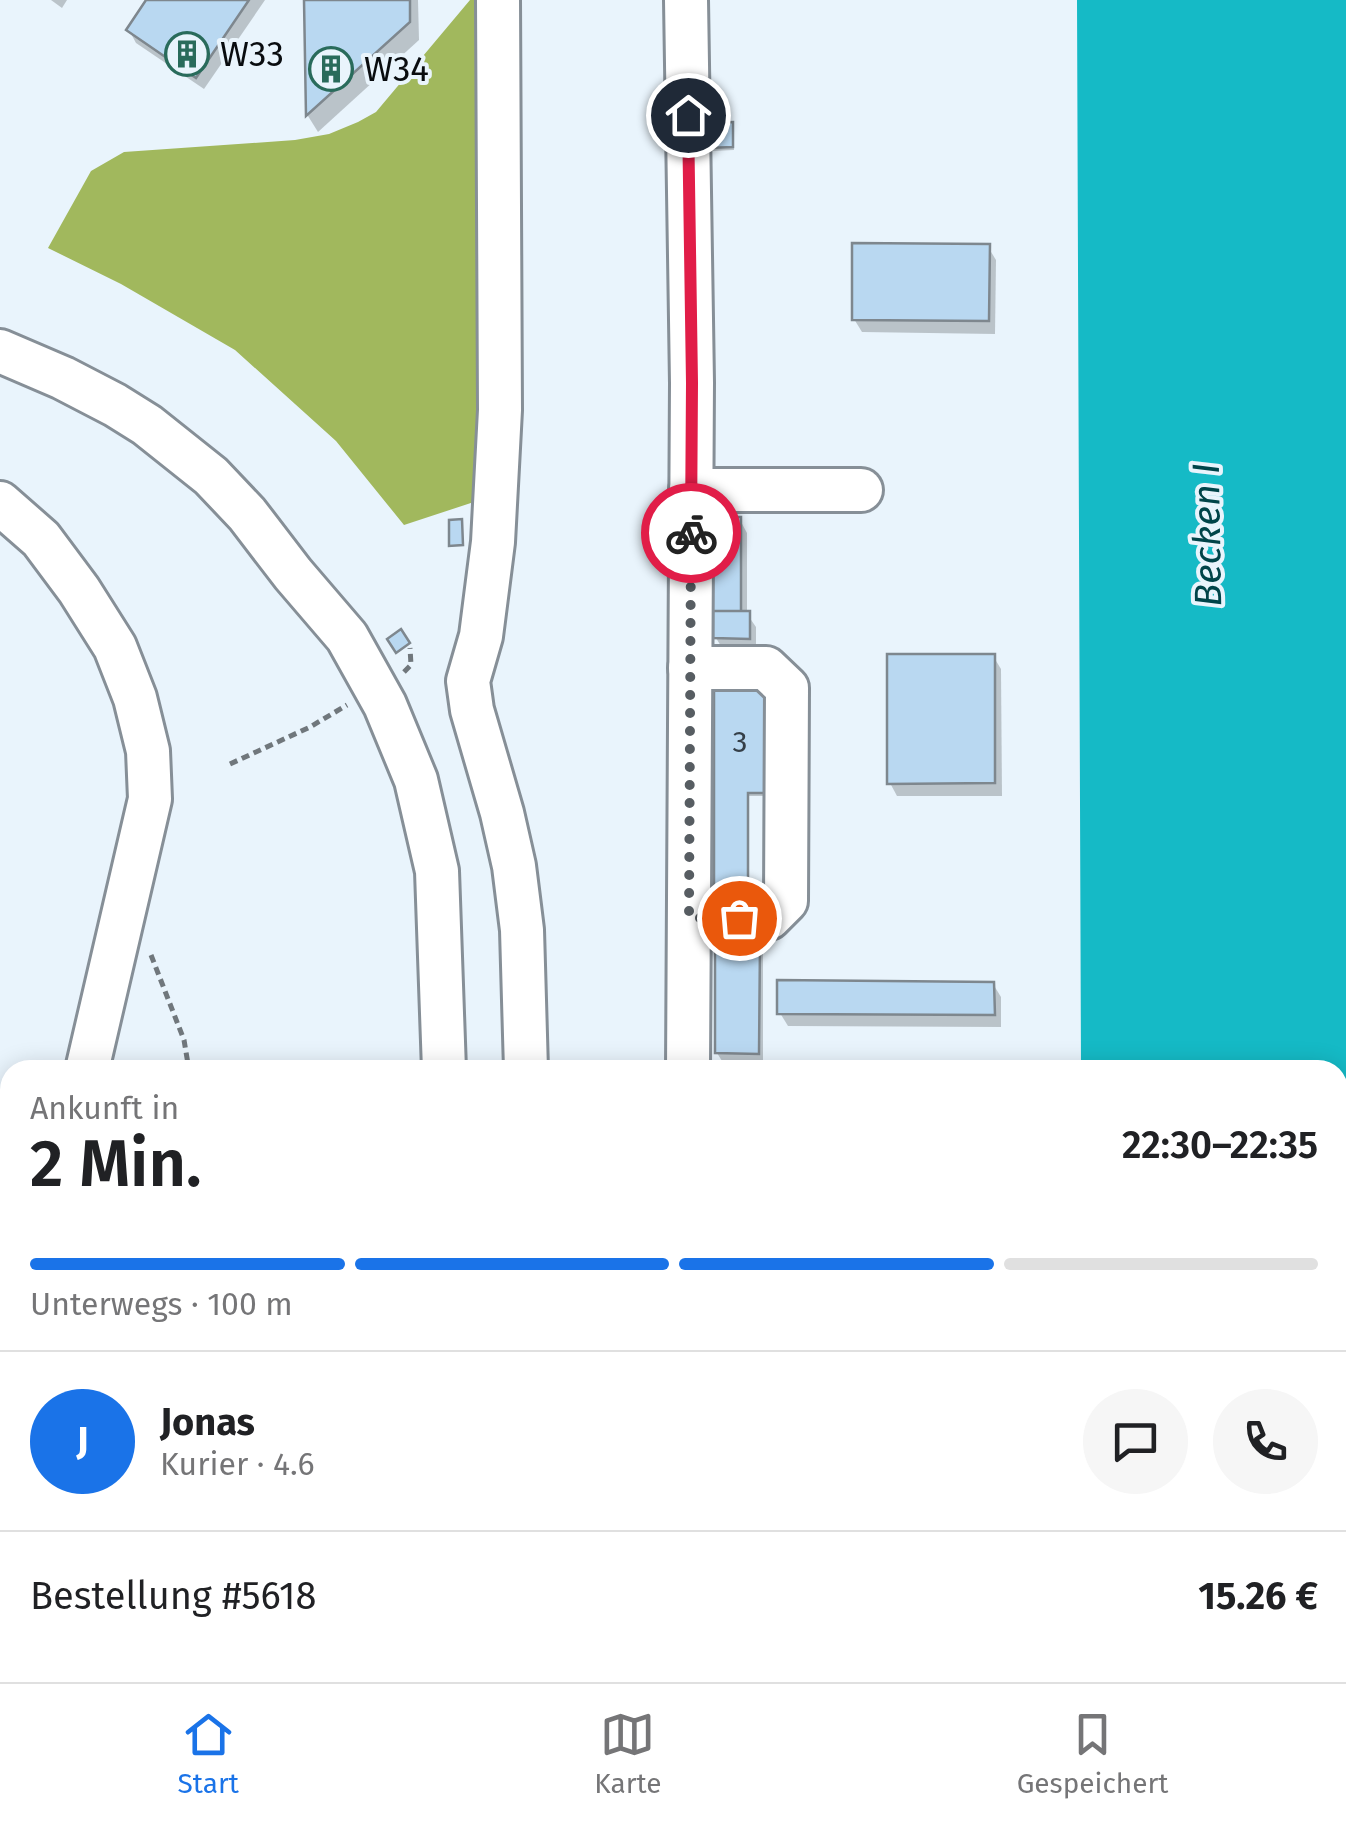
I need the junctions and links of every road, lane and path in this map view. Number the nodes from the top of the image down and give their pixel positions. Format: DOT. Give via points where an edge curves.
graph roads {
  1 [pos="498,0"];
  2 [pos="686,0"];
  3 [pos="0,352"];
  4 [pos="691,490"];
  5 [pos="861,490"];
  6 [pos="0,503"];
  7 [pos="410,648"];
  8 [pos="690,668"];
  9 [pos="375,688"];
  10 [pos="230,764"];
  11 [pos="689,918"];
  12 [pos="149,948"];
  13 [pos="89,1060"];
  14 [pos="188,1060"];
  15 [pos="444,1060"];
  16 [pos="526,1060"];
  17 [pos="688,1060"];
  1 -- 16 [label="street" via="500,410 493,542 468,681 514,866"];
  2 -- 4 [label="street"];
  3 -- 9 [label="street" via="115,405 211,476 347,637"];
  4 -- 5 [label="street"];
  4 -- 8 [label="street"];
  6 -- 13 [label="street" via="41,539 115,647 148,750 150,799"];
  7 -- 9 [label="path" via="410,665"];
  8 -- 11 [label="street"];
  8 -- 11 [label="street" via="766,668 786,688 786,901 769,918"];
  9 -- 10 [label="path"];
  9 -- 15 [label="street" via="416,780 437,871"];
  11 -- 17 [label="street"];
  12 -- 14 [label="path"];
}
